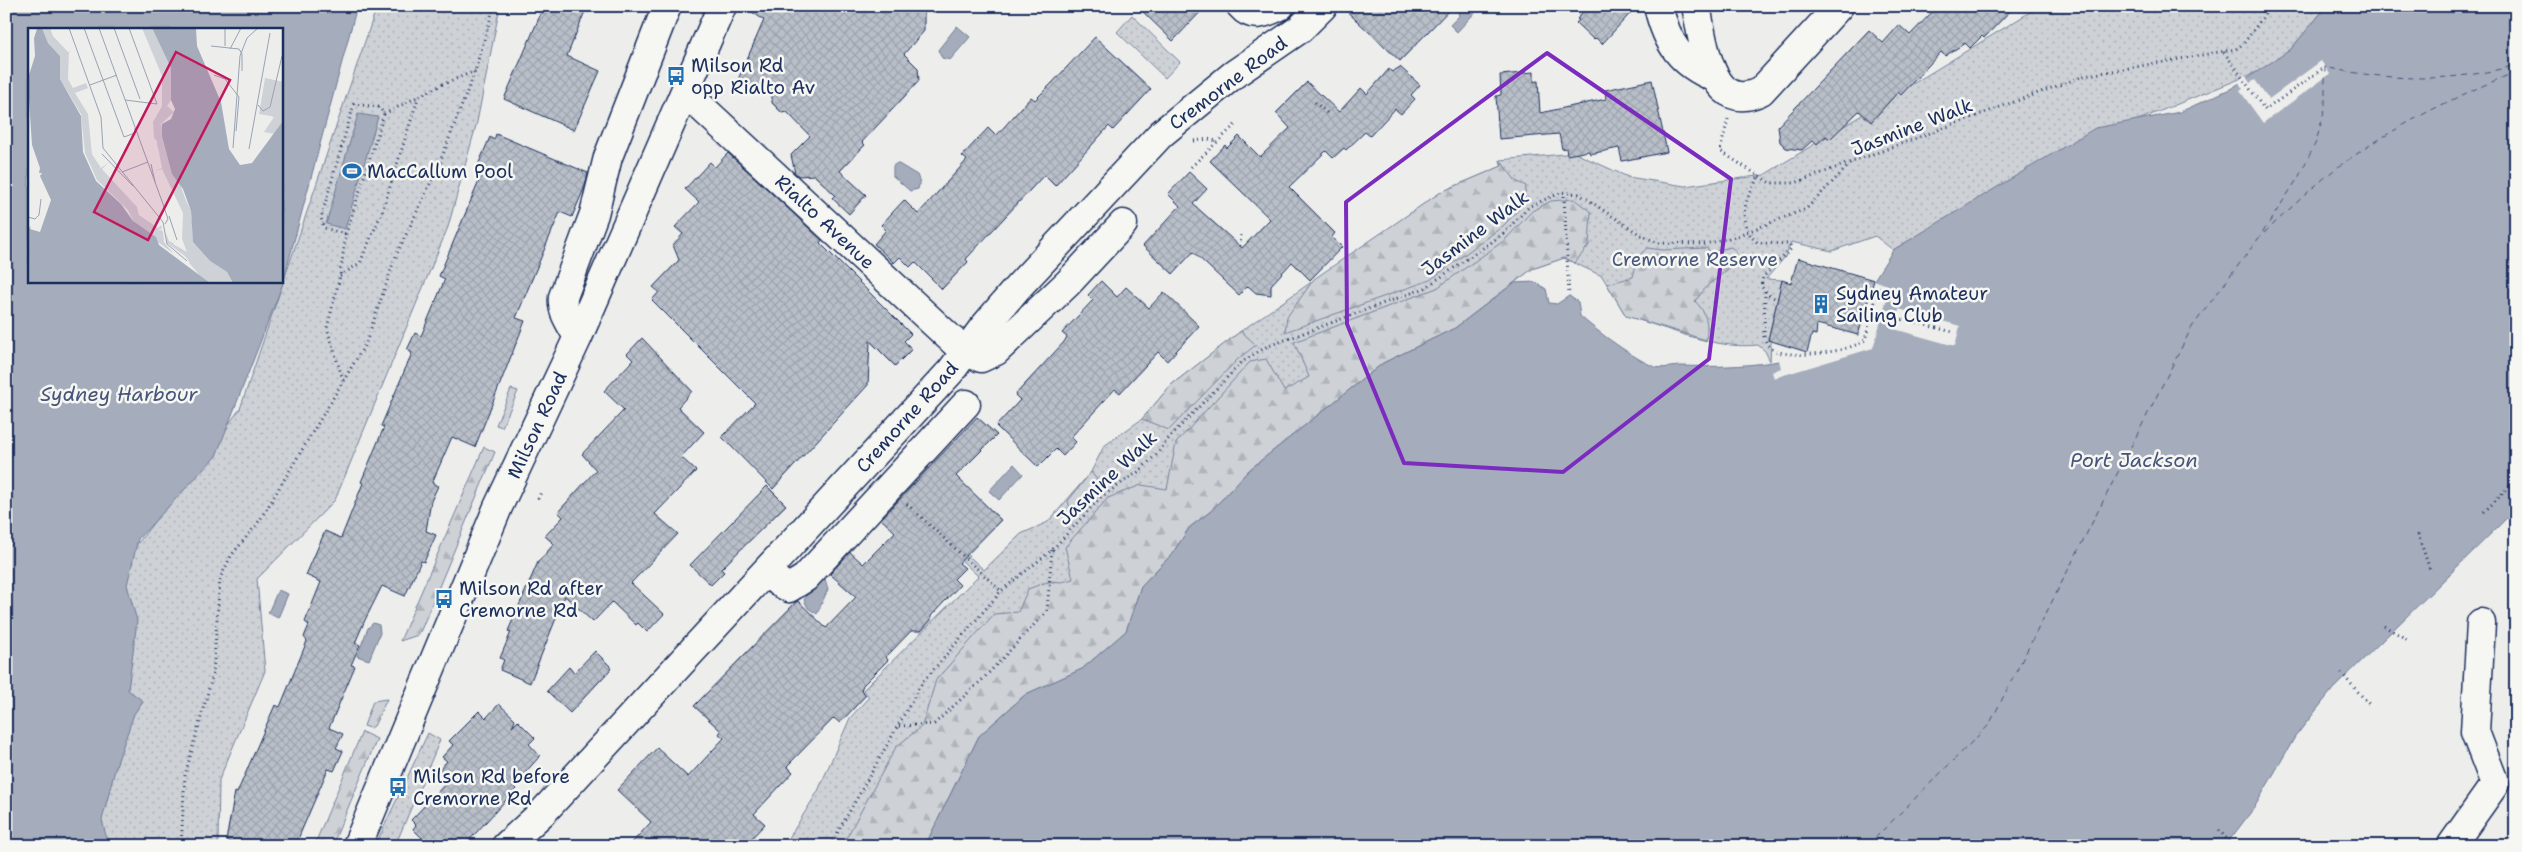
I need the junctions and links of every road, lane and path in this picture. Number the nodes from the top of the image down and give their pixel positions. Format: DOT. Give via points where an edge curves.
graph roads {
  1 [pos="494,6"];
  2 [pos="666,6"];
  3 [pos="722,6"];
  4 [pos="1241,6"];
  5 [pos="1280,6"];
  6 [pos="1323,6"];
  7 [pos="1658,6"];
  8 [pos="1696,6"];
  9 [pos="1840,6"];
  10 [pos="2271,6"];
  11 [pos="2224,52"];
  12 [pos="2325,67"];
  13 [pos="475,71"];
  14 [pos="1725,87"];
  15 [pos="685,92"];
  16 [pos="418,98"];
  17 [pos="1315,102"];
  18 [pos="384,114"];
  19 [pos="1328,114"];
  20 [pos="1237,123"];
  21 [pos="1218,141"];
  22 [pos="1186,142"];
  23 [pos="1850,164"];
  24 [pos="1191,168"];
  25 [pos="1758,178"];
  26 [pos="1564,196"];
  27 [pos="1123,224"];
  28 [pos="1747,231"];
  29 [pos="346,234"];
  30 [pos="1241,235"];
  31 [pos="1240,246"];
  32 [pos="340,276"];
  33 [pos="1880,285"];
  34 [pos="1765,291"];
  35 [pos="1569,296"];
  36 [pos="1777,299"];
  37 [pos="1872,312"];
  38 [pos="1953,332"];
  39 [pos="578,337"];
  40 [pos="965,352"];
  41 [pos="343,380"];
  42 [pos="966,404"];
  43 [pos="888,487"];
  44 [pos="541,492"];
  45 [pos="538,500"];
  46 [pos="2516,504"];
  47 [pos="2484,512"];
  48 [pos="2418,534"];
  49 [pos="1052,550"];
  50 [pos="2430,570"];
  51 [pos="764,573"];
  52 [pos="1001,591"];
  53 [pos="2481,623"];
  54 [pos="2384,626"];
  55 [pos="2408,640"];
  56 [pos="2341,673"];
  57 [pos="2370,705"];
  58 [pos="898,726"];
  59 [pos="543,812"];
  60 [pos="2219,830"];
  61 [pos="182,846"];
  62 [pos="356,846"];
  63 [pos="506,846"];
  64 [pos="524,846"];
  65 [pos="830,846"];
  66 [pos="2233,846"];
  67 [pos="2451,846"];
  1 -- 13 [label="path"];
  2 -- 39 [label="street" via="608,157 594,214 563,297 566,315"];
  3 -- 15 [label="street, Milson Road"];
  4 -- 5 [label="street" via="1255,14"];
  6 -- 40 [label="street, Cremorne Road" via="1294,34 1233,75 1161,134 1060,240"];
  7 -- 14 [label="street" via="1662,24 1683,60"];
  8 -- 14 [label="street" via="1708,61"];
  9 -- 14 [label="street" via="1760,91 1744,97"];
  10 -- 11 [label="path, Jasmine Walk" via="2244,43"];
  11 -- 12 [label="path" via="2265,110"];
  11 -- 23 [label="path, Jasmine Walk" via="2084,76"];
  13 -- 16 [label="path"];
  13 -- 41 [label="path" via="439,165 395,258 366,343"];
  14 -- 25 [label="path" via="1720,152"];
  15 -- 39 [label="street, Milson Road"];
  15 -- 40 [label="street, Rialto Avenue"];
  16 -- 18 [label="path"];
  16 -- 32 [label="path" via="368,246 360,263"];
  17 -- 19 [label="path"];
  18 -- 29 [label="path"];
  18 -- 29 [label="path" via="379,107 354,104 321,218 324,228"];
  20 -- 21 [label="path"];
  21 -- 22 [label="path"];
  21 -- 24 [label="path"];
  23 -- 25 [label="path" via="1795,183 1777,184"];
  23 -- 28 [label="path, Jasmine Walk" via="1806,209"];
  25 -- 28 [label="path" via="1743,210"];
  26 -- 35 [label="path"];
  27 -- 40 [label="street" via="1068,283 996,351 981,358"];
  28 -- 34 [label="path" via="1758,242 1790,244 1791,249 1763,277"];
  28 -- 49 [label="path, Jasmine Walk" via="1705,244 1658,243 1579,194 1562,192 1539,200 1521,213 1503,234 1425,288 1266,347 1242,362 1169,438 1156,456 1101,497"];
  29 -- 32 [label="path"];
  30 -- 31 [label="path"];
  32 -- 41 [label="path" via="327,328"];
  33 -- 37 [label="path"];
  34 -- 36 [label="path"];
  34 -- 37 [label="path" via="1766,343 1776,351 1791,354 1833,351 1860,343 1865,340"];
  37 -- 38 [label="path"];
  39 -- 62 [label="street, Milson Road" via="498,507"];
  40 -- 51 [label="street, Cremorne Road"];
  41 -- 61 [label="path" via="260,520 231,556 220,578 213,674 185,775"];
  42 -- 43 [label="street"];
  43 -- 51 [label="street" via="796,585 789,588"];
  43 -- 52 [label="path"];
  44 -- 45 [label="path"];
  46 -- 47 [label="path" via="2511,485"];
  48 -- 50 [label="path"];
  49 -- 52 [label="path, Jasmine Walk"];
  49 -- 58 [label="path" via="1047,611 982,680 934,724"];
  51 -- 59 [label="street, Cremorne Road"];
  52 -- 58 [label="path, Jasmine Walk" via="922,683"];
  53 -- 67 [label="street" via="2475,732 2495,784"];
  54 -- 55 [label="path"];
  56 -- 57 [label="path"];
  58 -- 65 [label="path, Jasmine Walk"];
  59 -- 63 [label="street, Cremorne Road"];
  59 -- 64 [label="street"];
  60 -- 66 [label="path"];
}
